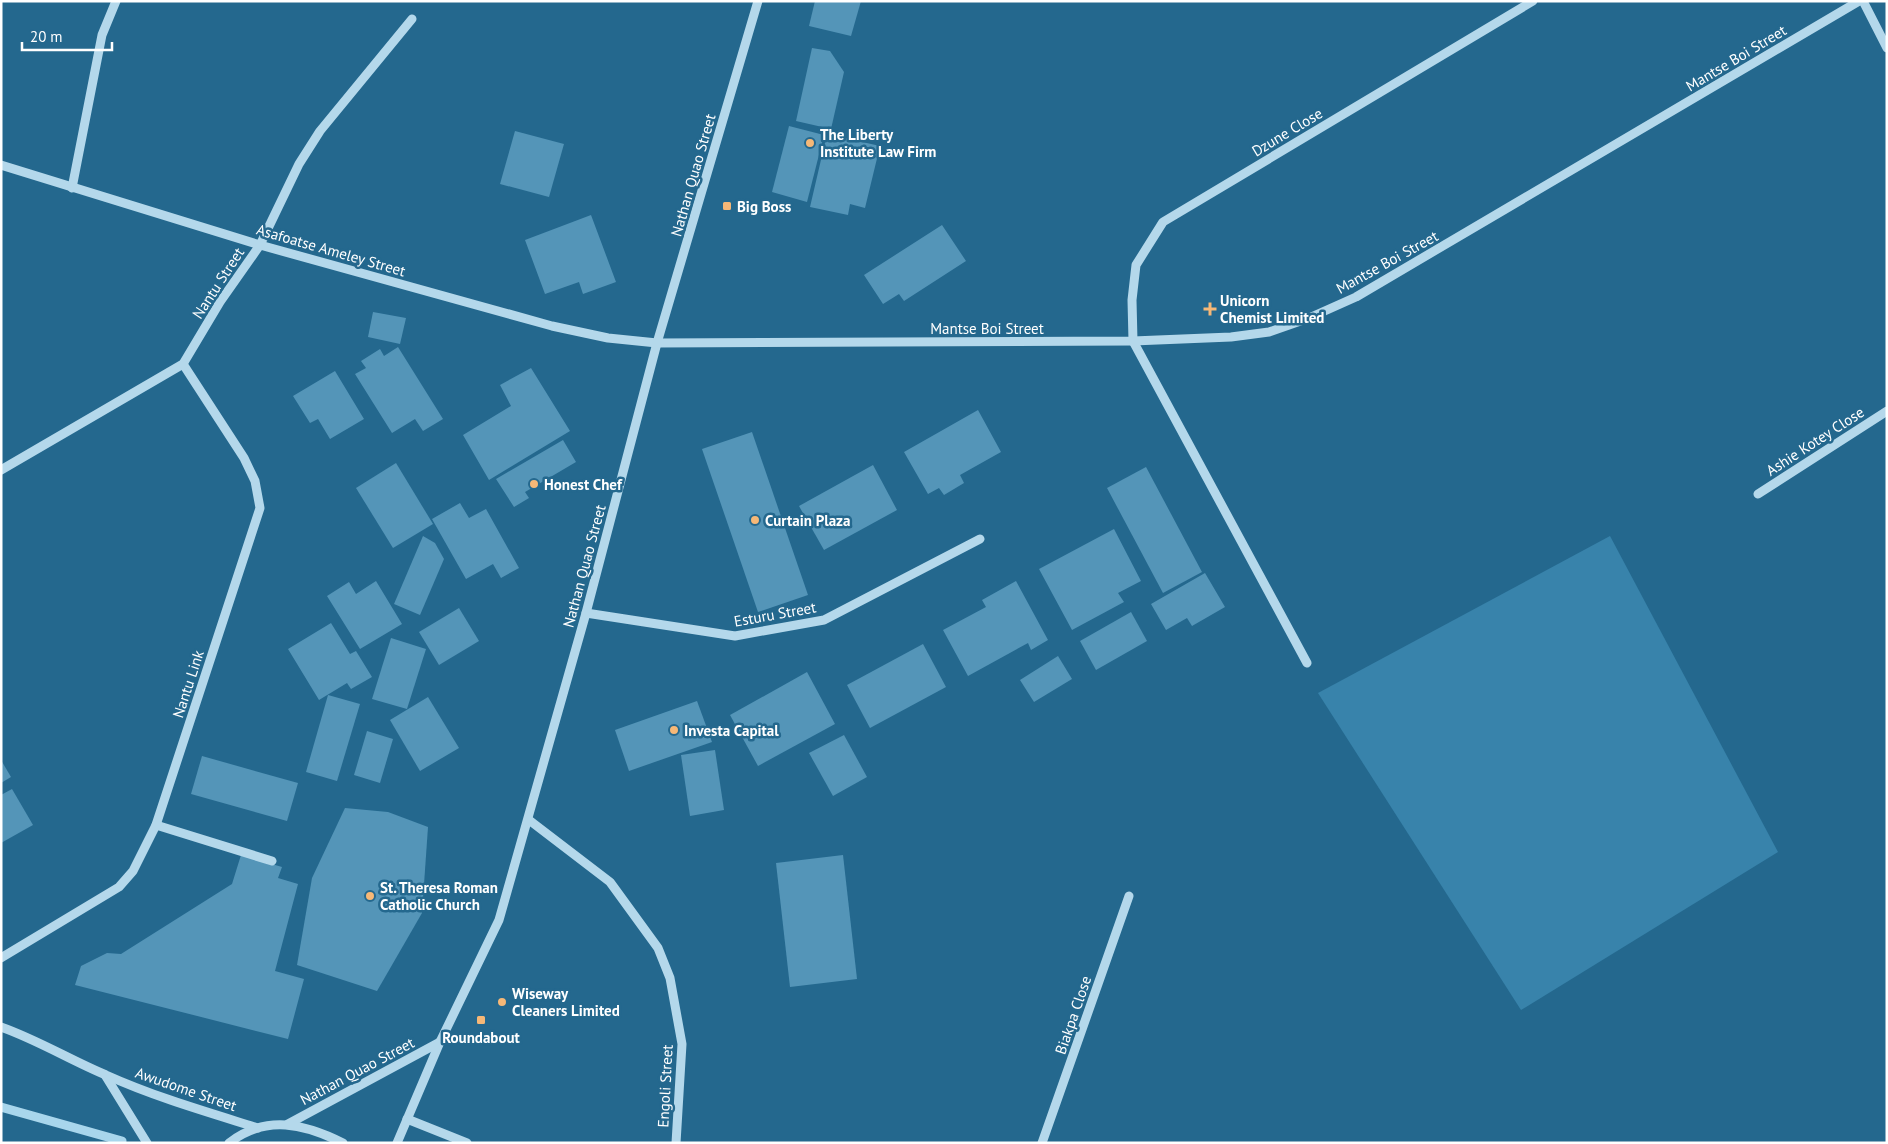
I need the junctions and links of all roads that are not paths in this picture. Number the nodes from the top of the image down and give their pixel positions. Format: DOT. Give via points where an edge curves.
graph roads {
  1 [pos="116,1"];
  2 [pos="758,1"];
  3 [pos="1533,1"];
  4 [pos="1861,1"];
  5 [pos="412,20"];
  6 [pos="1887,48"];
  7 [pos="1,165"];
  8 [pos="72,188"];
  9 [pos="260,245"];
  10 [pos="1133,341"];
  11 [pos="657,343"];
  12 [pos="183,364"];
  13 [pos="1887,411"];
  14 [pos="1,470"];
  15 [pos="1758,494"];
  16 [pos="980,539"];
  17 [pos="586,613"];
  18 [pos="1307,662"];
  19 [pos="529,820"];
  20 [pos="156,825"];
  21 [pos="272,861"];
  22 [pos="1129,896"];
  23 [pos="1,958"];
  24 [pos="1,1027"];
  25 [pos="440,1042"];
  26 [pos="105,1075"];
  27 [pos="407,1119"];
  28 [pos="288,1124"];
  29 [pos="258,1128"];
  30 [pos="147,1143"];
  31 [pos="229,1143"];
  32 [pos="342,1143"];
  33 [pos="397,1143"];
  34 [pos="466,1143"];
  35 [pos="676,1143"];
  36 [pos="1042,1143"];
  1 -- 8 [label="street" via="102,35"];
  2 -- 11 [label="street, Nathan Quao Street"];
  3 -- 10 [label="street, Dzune Close" via="1163,222 1136,265 1132,300"];
  4 -- 6 [label="street"];
  4 -- 10 [label="street, Mantse Boi Street" via="1356,297 1269,332"];
  5 -- 9 [label="street, Nantu Street" via="320,131 299,164"];
  7 -- 8 [label="street, Asafoatse Ameley Street"];
  8 -- 9 [label="street, Asafoatse Ameley Street"];
  9 -- 11 [label="street, Asafoatse Ameley Street" via="552,326 608,338"];
  9 -- 12 [label="street, Nantu Street" via="220,302"];
  10 -- 11 [label="street, Mantse Boi Street"];
  10 -- 18 [label="street"];
  11 -- 17 [label="street, Nathan Quao Street"];
  12 -- 14 [label="street, Nantu Street"];
  12 -- 20 [label="street, Nantu Link" via="248,466 255,481 260,508"];
  13 -- 15 [label="street, Ashie Kotey Close"];
  16 -- 17 [label="street, Esturu Street" via="824,620 736,636"];
  17 -- 19 [label="street, Nathan Quao Street"];
  19 -- 25 [label="street, Nathan Quao Street" via="499,920"];
  19 -- 35 [label="street, Engoli Street" via="610,882 658,948 670,978 682,1044"];
  20 -- 21 [label="street"];
  20 -- 23 [label="street, Nantu Link" via="133,871 119,887"];
  22 -- 36 [label="street, Biakpa Close"];
  24 -- 26 [label="street, Awudome Street" via="25,1035"];
  25 -- 27 [label="street, Nathan Quao Street"];
  25 -- 28 [label="street, Nathan Quao Street"];
  26 -- 29 [label="street, Awudome Street"];
  26 -- 30 [label="street, Awudome Street"];
  27 -- 33 [label="street, Nathan Quao Street"];
  27 -- 34 [label="street"];
  28 -- 29 [label="street"];
  28 -- 32 [label="street" via="317,1130"];
  29 -- 31 [label="street"];
}
